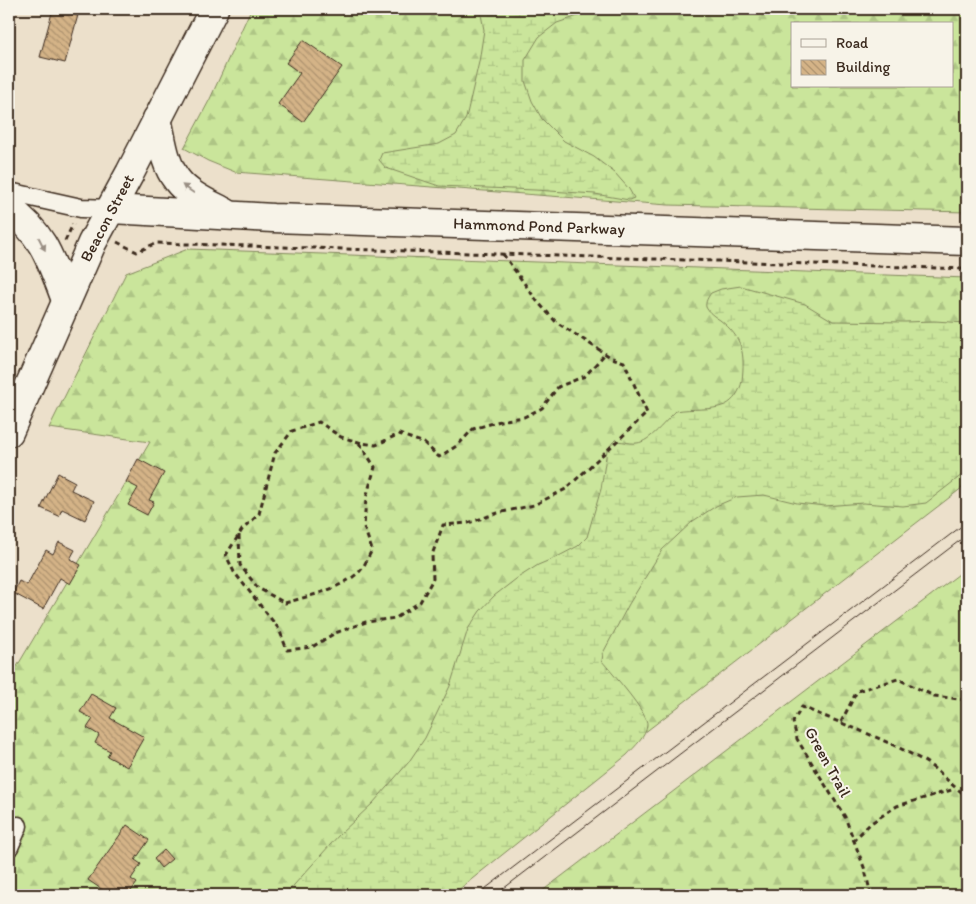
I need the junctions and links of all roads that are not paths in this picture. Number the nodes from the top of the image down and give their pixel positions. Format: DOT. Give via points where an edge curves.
graph roads {
  1 [pos="214,9"];
  2 [pos="158,119"];
  3 [pos="9,192"];
  4 [pos="9,209"];
  5 [pos="111,209"];
  6 [pos="229,215"];
  7 [pos="967,241"];
  8 [pos="66,300"];
  9 [pos="9,432"];
  10 [pos="18,826"];
  11 [pos="9,847"];
  1 -- 2 [label="main road, Beacon Street"];
  2 -- 5 [label="main road, Beacon Street"];
  6 -- 2 [label="main road, one-way" via="178,181 169,165"];
  3 -- 5 [label="street" via="81,208"];
  4 -- 8 [label="main road, one-way" via="37,236"];
  5 -- 6 [label="main road, Hammond Pond Parkway"];
  5 -- 8 [label="main road, Beacon Street"];
  6 -- 7 [label="main road, Hammond Pond Parkway"];
  8 -- 9 [label="main road, Beacon Street"];
  10 -- 11 [label="street"];
}
